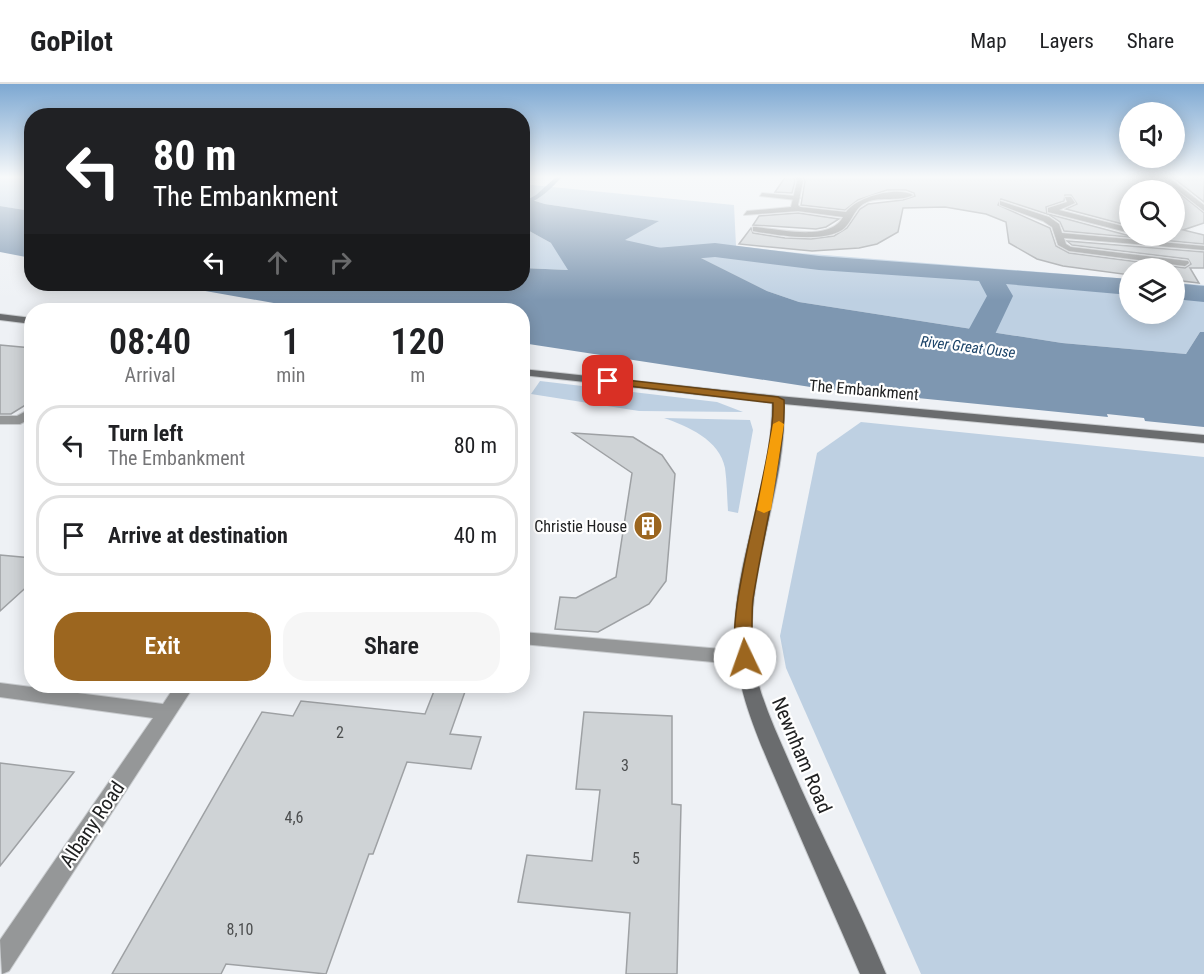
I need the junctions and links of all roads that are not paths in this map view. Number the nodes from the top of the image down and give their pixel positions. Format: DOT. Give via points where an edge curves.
graph roads {
  1 [pos="847,218"];
  2 [pos="1042,218"];
  3 [pos="1080,218"];
  4 [pos="1119,228"];
  5 [pos="756,229"];
  6 [pos="1059,235"];
  7 [pos="1119,240"];
  8 [pos="1184,246"];
  9 [pos="1204,248"];
  10 [pos="1137,258"];
  11 [pos="0,317"];
  12 [pos="24,320"];
  13 [pos="530,373"];
  14 [pos="778,400"];
  15 [pos="24,417"];
  16 [pos="0,420"];
  17 [pos="1204,439"];
  18 [pos="530,639"];
  19 [pos="745,658"];
  20 [pos="0,690"];
  21 [pos="180,693"];
  22 [pos="167,712"];
  23 [pos="0,962"];
  24 [pos="873,974"];
  1 -- 5 [label="street" via="836,230 821,233"];
  2 -- 6 [label="street" via="1056,226"];
  3 -- 4 [label="street"];
  6 -- 7 [label="street"];
  6 -- 10 [label="street" via="1062,245 1080,252"];
  8 -- 9 [label="street"];
  11 -- 12 [label="street"];
  13 -- 14 [label="street, The Embankment"];
  14 -- 17 [label="street, The Embankment"];
  14 -- 19 [label="street, Newnham Road" via="779,421 745,601"];
  15 -- 16 [label="street"];
  18 -- 19 [label="street"];
  19 -- 24 [label="street, Newnham Road" via="750,689 784,774"];
  20 -- 22 [label="street"];
  21 -- 22 [label="street, Albany Road"];
  22 -- 23 [label="street, Albany Road"];
}
